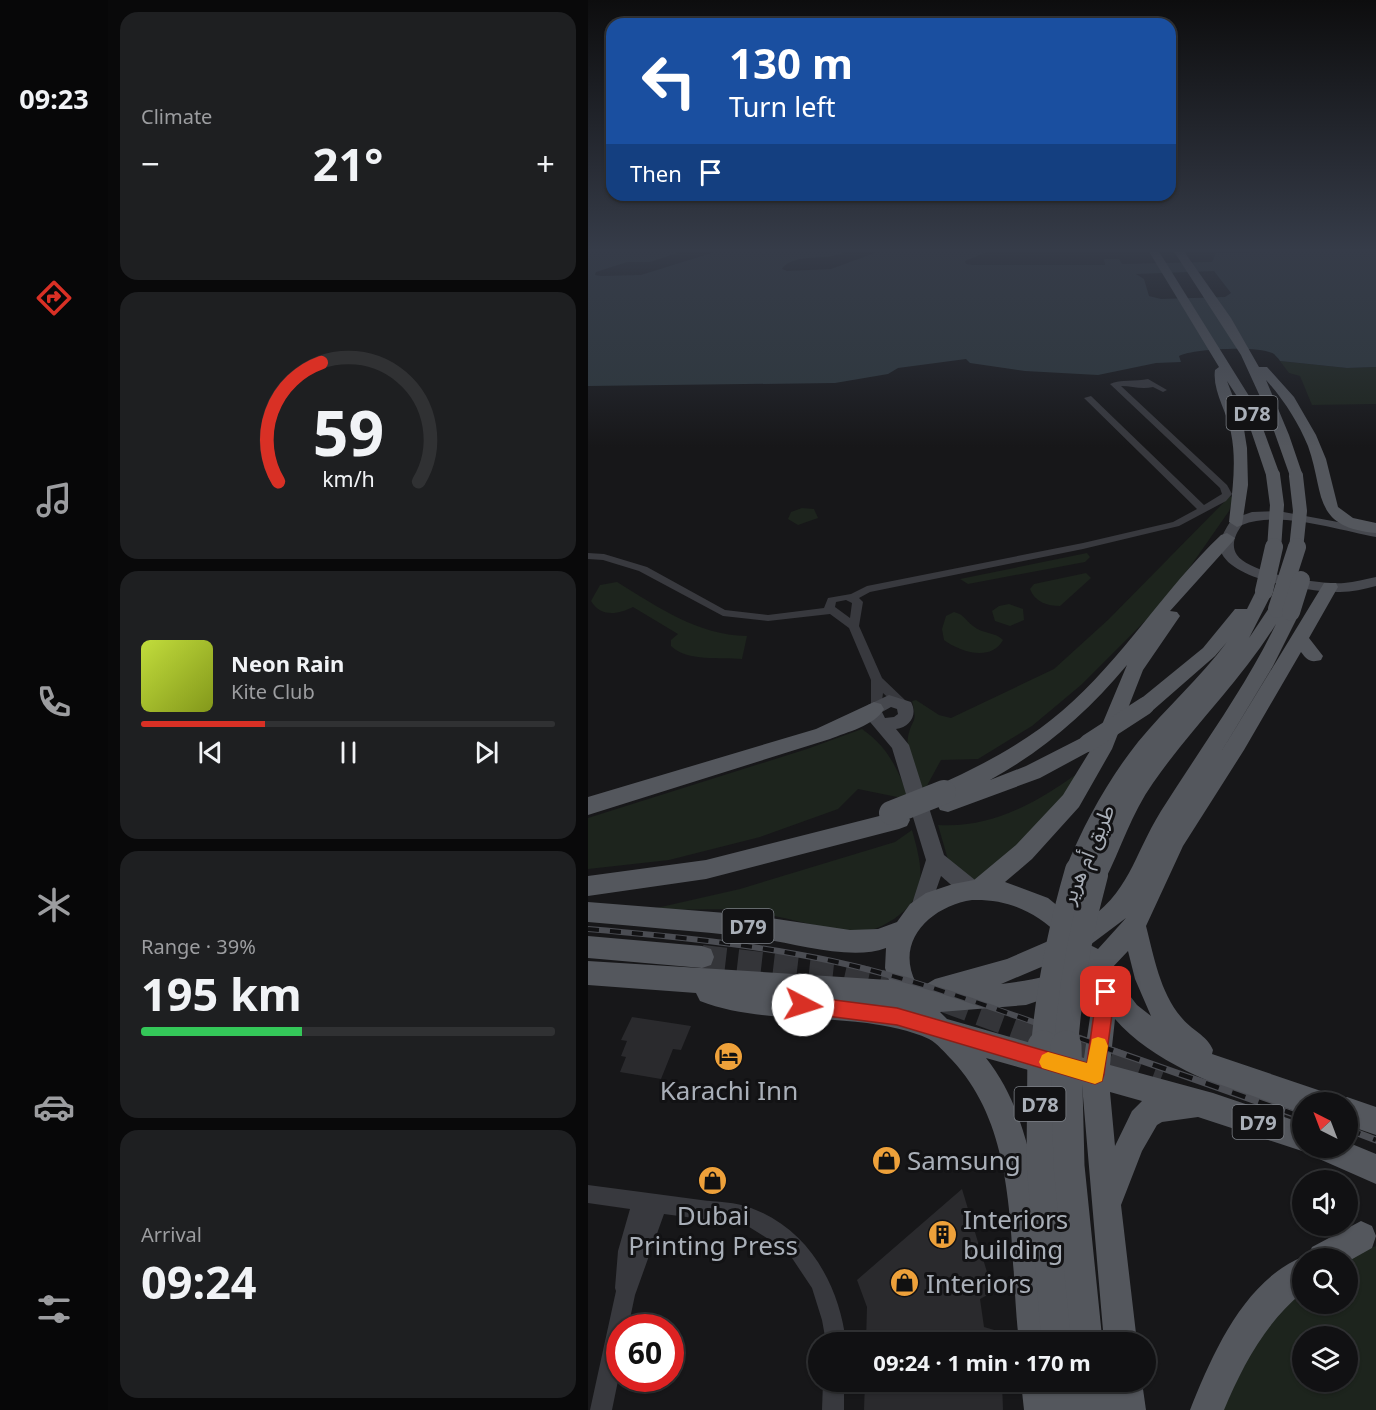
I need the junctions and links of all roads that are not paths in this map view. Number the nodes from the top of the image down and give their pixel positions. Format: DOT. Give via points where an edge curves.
graph roads {
  1 [pos="1194,316"];
  2 [pos="1221,316"];
  3 [pos="1223,362"];
  4 [pos="1251,362"];
  5 [pos="1163,390"];
  6 [pos="1088,398"];
  7 [pos="1202,509"];
  8 [pos="1237,522"];
  9 [pos="1376,528"];
  10 [pos="1376,533"];
  11 [pos="1227,538"];
  12 [pos="588,556"];
  13 [pos="1188,578"];
  14 [pos="1371,585"];
  15 [pos="1330,587"];
  16 [pos="852,597"];
  17 [pos="1274,602"];
  18 [pos="831,610"];
  19 [pos="854,626"];
  20 [pos="1301,640"];
  21 [pos="1314,656"];
  22 [pos="877,680"];
  23 [pos="902,711"];
  24 [pos="877,713"];
  25 [pos="900,746"];
  26 [pos="946,798"];
  27 [pos="588,806"];
  28 [pos="936,860"];
  29 [pos="1086,872"];
  30 [pos="588,886"];
  31 [pos="976,890"];
  32 [pos="920,909"];
  33 [pos="588,912"];
  34 [pos="1134,926"];
  35 [pos="904,930"];
  36 [pos="1077,938"];
  37 [pos="588,946"];
  38 [pos="702,957"];
  39 [pos="588,973"];
  40 [pos="1100,980"];
  41 [pos="685,981"];
  42 [pos="910,994"];
  43 [pos="942,1029"];
  44 [pos="1095,1074"];
  45 [pos="1278,1093"];
  46 [pos="1292,1096"];
  47 [pos="1213,1107"];
  48 [pos="1292,1134"];
  49 [pos="1350,1158"];
  50 [pos="1376,1169"];
  51 [pos="588,1194"];
  52 [pos="649,1204"];
  53 [pos="1106,1206"];
  54 [pos="1360,1237"];
  55 [pos="1341,1248"];
  56 [pos="1292,1280"];
  57 [pos="834,1332"];
  58 [pos="1034,1332"];
  59 [pos="1056,1332"];
  60 [pos="1086,1332"];
  61 [pos="1119,1332"];
  62 [pos="834,1392"];
  63 [pos="1039,1392"];
  64 [pos="1062,1392"];
  65 [pos="1092,1392"];
  66 [pos="1126,1392"];
  67 [pos="602,1410"];
  68 [pos="833,1410"];
  69 [pos="1041,1410"];
  70 [pos="1064,1410"];
  71 [pos="1095,1410"];
  72 [pos="1129,1410"];
  73 [pos="1207,1410"];
  1 -- 3 [label="main road, D78"];
  2 -- 4 [label="main road, D78"];
  3 -- 8 [label="main road" via="1220,376 1242,459"];
  3 -- 17 [label="main road, طريق أم هرير / D78, bridge" via="1255,420 1273,475 1278,525"];
  4 -- 9 [label="main road" via="1265,371 1307,429 1334,512 1357,525"];
  4 -- 17 [label="main road, D78, bridge" via="1281,428 1296,476 1302,525 1296,560 1304,570"];
  5 -- 7 [label="street" via="1146,381 1114,384 1226,490 1223,499"];
  6 -- 7 [label="street"];
  7 -- 16 [label="street" via="1176,524 874,587"];
  8 -- 10 [label="main road" via="1252,516 1278,515"];
  8 -- 11 [label="main road"];
  11 -- 13 [label="main road"];
  11 -- 15 [label="main road" via="1231,558 1248,568"];
  12 -- 18 [label="street" via="643,569 723,613 768,618"];
  13 -- 26 [label="main road" via="1099,686 1063,721"];
  13 -- 31 [label="main road" via="1188,593 1134,669 1101,749 1071,801 1024,852"];
  14 -- 15 [label="main road"];
  15 -- 20 [label="main road"];
  16 -- 18 [label="street" via="836,598 830,603"];
  16 -- 19 [label="street" via="859,605"];
  17 -- 26 [label="main road, bridge" via="1247,606 1195,665 1145,706 1088,742 1033,772"];
  17 -- 29 [label="main road, طريق أم هرير / D78" via="1238,668 1145,779 1110,841"];
  17 -- 36 [label="main road" via="1262,674 1167,820 1128,898 1110,917"];
  18 -- 19 [label="street"];
  19 -- 22 [label="street"];
  20 -- 21 [label="main road"];
  20 -- 34 [label="main road" via="1179,831"];
  22 -- 23 [label="street"];
  22 -- 24 [label="street"];
  23 -- 24 [label="main road" via="889,701"];
  23 -- 24 [label="main road" via="893,724"];
  23 -- 25 [label="main road"];
  24 -- 25 [label="main road"];
  24 -- 27 [label="main road" via="823,734"];
  25 -- 28 [label="main road"];
  26 -- 30 [label="main road" via="836,836 688,875"];
  28 -- 31 [label="main road"];
  28 -- 32 [label="main road"];
  29 -- 59 [label="main road, طريق أم هرير / D78, bridge" via="1054,946 1042,1037 1044,1196"];
  29 -- 60 [label="main road, طريق أم هرير / D78, bridge" via="1064,1077 1065,1132"];
  31 -- 32 [label="main road, D79" via="948,895"];
  31 -- 36 [label="main road, D79" via="1005,892 1034,902 1060,919"];
  32 -- 35 [label="main road"];
  33 -- 35 [label="main road, D79" via="752,926 850,941 878,940"];
  34 -- 40 [label="main road" via="1106,958"];
  34 -- 45 [label="main road" via="1153,996 1168,1025 1196,1048 1251,1074"];
  35 -- 42 [label="main road" via="898,963"];
  36 -- 40 [label="main road, D79"];
  36 -- 42 [label="main road" via="984,979"];
  37 -- 38 [label="main road"];
  39 -- 41 [label="main road, D79"];
  40 -- 42 [label="main road" via="1069,981 989,998 936,1000"];
  40 -- 44 [label="main road"];
  40 -- 45 [label="main road, D79" via="1148,1030 1186,1056"];
  41 -- 42 [label="main road"];
  41 -- 43 [label="main road, D79" via="709,993 746,1000 867,1011"];
  42 -- 43 [label="main road" via="923,1014"];
  43 -- 44 [label="main road, D79"];
  43 -- 58 [label="main road" via="975,1065 1003,1116 1021,1205"];
  44 -- 47 [label="main road, D79"];
  44 -- 53 [label="main road"];
  45 -- 46 [label="main road, D79"];
  47 -- 48 [label="main road, D79"];
  47 -- 53 [label="main road" via="1174,1105 1146,1115"];
  49 -- 50 [label="main road"];
  51 -- 52 [label="street"];
  52 -- 57 [label="street" via="748,1216 768,1224 801,1253 815,1272"];
  52 -- 67 [label="street" via="625,1295"];
  53 -- 61 [label="main road"];
  54 -- 55 [label="main road"];
  56 -- 73 [label="main road" via="1251,1321 1225,1365"];
  62 -- 68 [label="street"];
  63 -- 69 [label="main road"];
  64 -- 70 [label="main road"];
  65 -- 71 [label="main road"];
  66 -- 72 [label="main road"];
}
